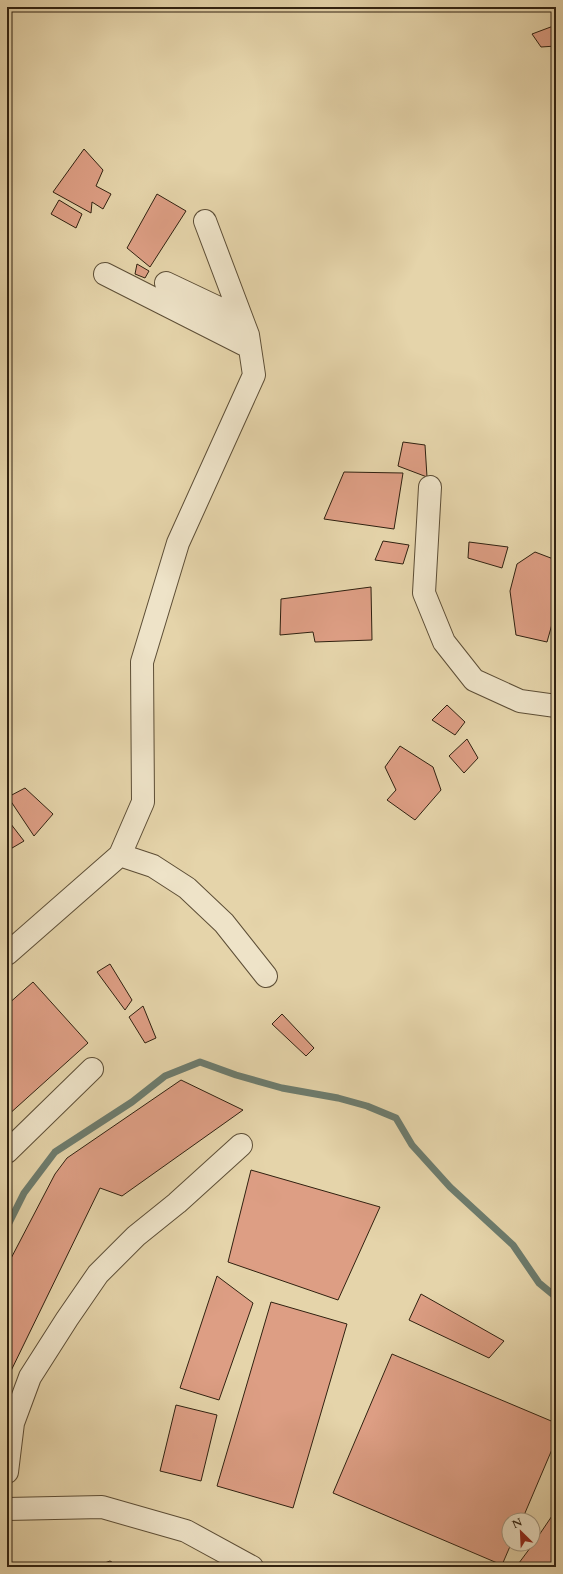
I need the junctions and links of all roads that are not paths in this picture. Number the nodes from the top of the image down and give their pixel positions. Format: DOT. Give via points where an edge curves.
graph roads {
  1 [pos="205,220"];
  2 [pos="105,274"];
  3 [pos="166,283"];
  4 [pos="242,319"];
  5 [pos="249,347"];
  6 [pos="430,487"];
  7 [pos="556,706"];
  8 [pos="120,855"];
  9 [pos="7,954"];
  10 [pos="266,976"];
  11 [pos="92,1069"];
  12 [pos="241,1145"];
  13 [pos="7,1152"];
  14 [pos="7,1472"];
  15 [pos="7,1504"];
  16 [pos="250,1567"];
  1 -- 4 [label="street"];
  2 -- 5 [label="street"];
  3 -- 4 [label="street"];
  4 -- 5 [label="street"];
  5 -- 8 [label="street" via="254,375 178,543 142,662 143,802"];
  6 -- 7 [label="street" via="424,593 444,642 474,680 520,701"];
  8 -- 9 [label="street"];
  8 -- 10 [label="street" via="153,866 187,888 224,923"];
  11 -- 13 [label="street"];
  12 -- 14 [label="street" via="136,1236 98,1274 30,1377 13,1422"];
  15 -- 16 [label="street" via="102,1508 186,1531"];
}
